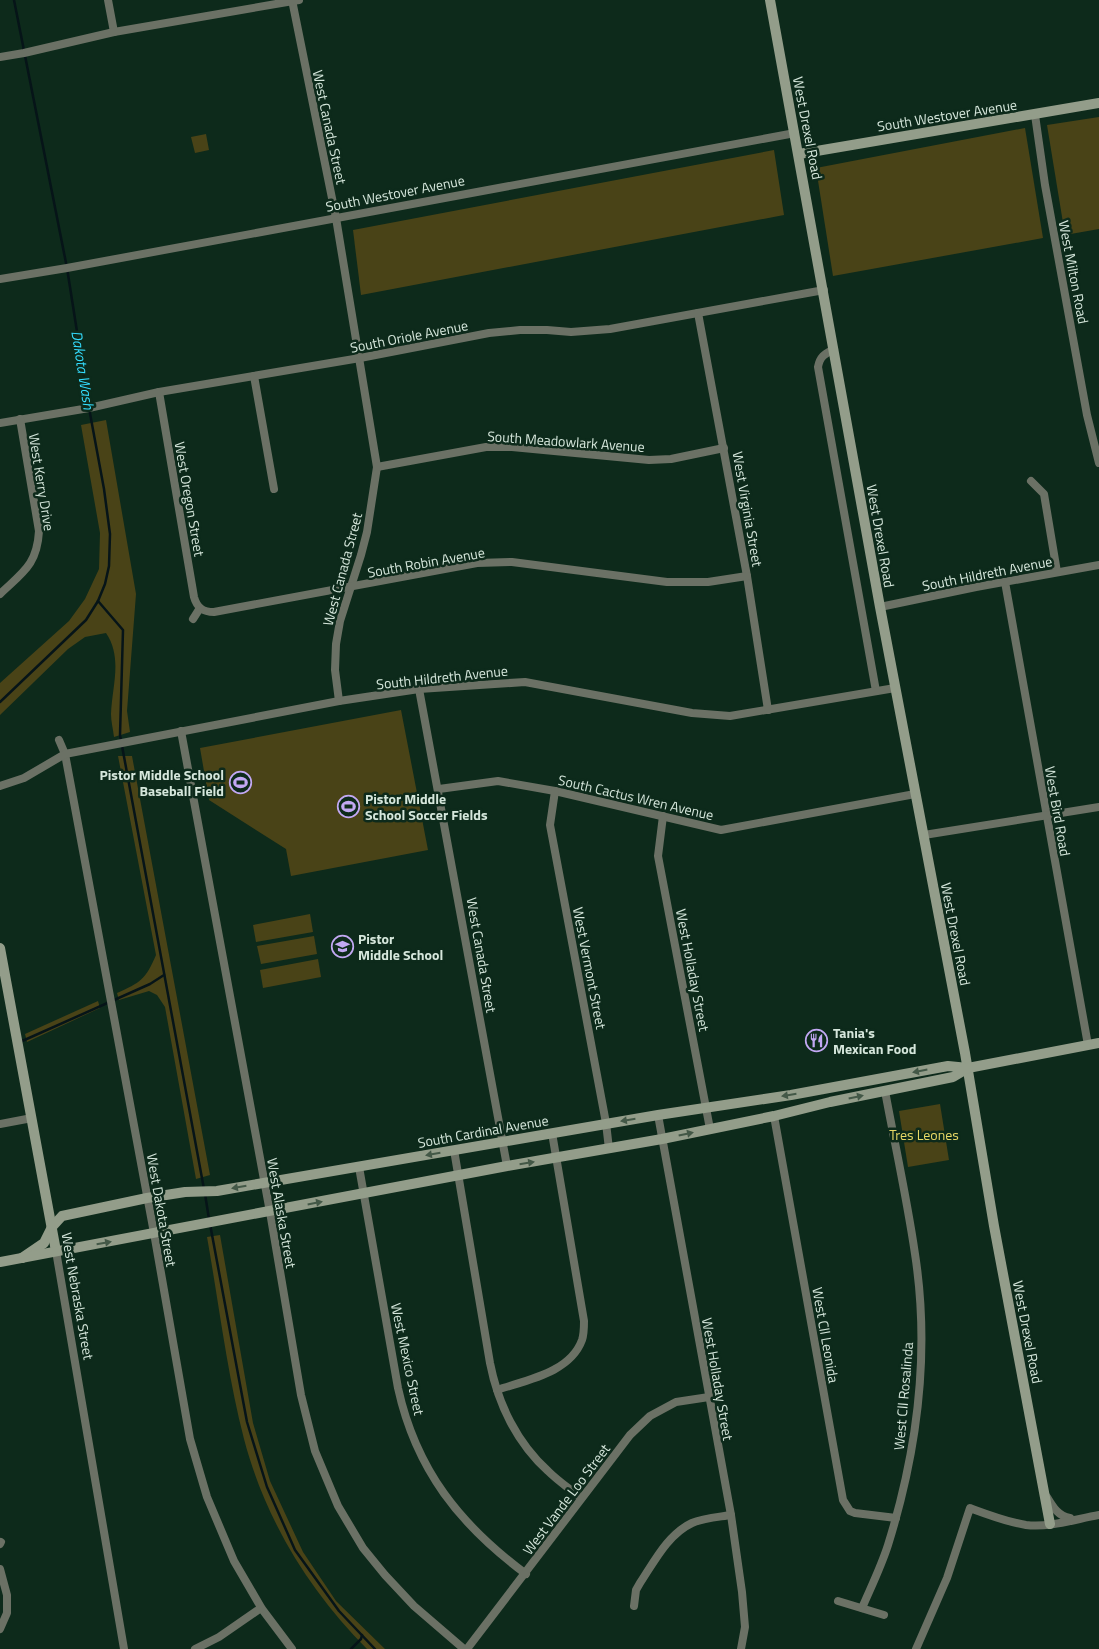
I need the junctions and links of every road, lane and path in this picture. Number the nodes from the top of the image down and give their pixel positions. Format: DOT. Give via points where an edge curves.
graph roads {
  1 [pos="108,0"];
  2 [pos="294,0"];
  3 [pos="770,0"];
  4 [pos="114,32"];
  5 [pos="0,57"];
  6 [pos="1099,103"];
  7 [pos="1035,115"];
  8 [pos="795,133"];
  9 [pos="799,154"];
  10 [pos="336,218"];
  11 [pos="0,278"];
  12 [pos="824,290"];
  13 [pos="698,313"];
  14 [pos="834,349"];
  15 [pos="360,358"];
  16 [pos="254,376"];
  17 [pos="159,392"];
  18 [pos="20,420"];
  19 [pos="0,423"];
  20 [pos="724,448"];
  21 [pos="1099,463"];
  22 [pos="377,467"];
  23 [pos="1031,481"];
  24 [pos="274,489"];
  25 [pos="1099,565"];
  26 [pos="1058,572"];
  27 [pos="747,576"];
  28 [pos="1005,582"];
  29 [pos="350,587"];
  30 [pos="0,594"];
  31 [pos="880,607"];
  32 [pos="200,608"];
  33 [pos="193,619"];
  34 [pos="894,688"];
  35 [pos="419,689"];
  36 [pos="876,691"];
  37 [pos="339,701"];
  38 [pos="768,710"];
  39 [pos="181,731"];
  40 [pos="59,740"];
  41 [pos="65,754"];
  42 [pos="0,786"];
  43 [pos="439,790"];
  44 [pos="555,791"];
  45 [pos="916,794"];
  46 [pos="1099,807"];
  47 [pos="663,816"];
  48 [pos="1046,816"];
  49 [pos="924,836"];
  50 [pos="0,948"];
  51 [pos="1099,1043"];
  52 [pos="1088,1045"];
  53 [pos="968,1068"];
  54 [pos="886,1091"];
  55 [pos="706,1108"];
  56 [pos="658,1114"];
  57 [pos="774,1116"];
  58 [pos="32,1118"];
  59 [pos="606,1123"];
  60 [pos="0,1124"];
  61 [pos="710,1129"];
  62 [pos="552,1133"];
  63 [pos="662,1139"];
  64 [pos="503,1141"];
  65 [pos="454,1150"];
  66 [pos="609,1150"];
  67 [pos="557,1158"];
  68 [pos="507,1166"];
  69 [pos="359,1167"];
  70 [pos="459,1176"];
  71 [pos="264,1182"];
  72 [pos="364,1194"];
  73 [pos="147,1198"];
  74 [pos="270,1212"];
  75 [pos="52,1227"];
  76 [pos="154,1233"];
  77 [pos="56,1251"];
  78 [pos="22,1258"];
  79 [pos="0,1262"];
  80 [pos="497,1390"];
  81 [pos="709,1396"];
  82 [pos="1044,1491"];
  83 [pos="581,1498"];
  84 [pos="731,1515"];
  85 [pos="1099,1515"];
  86 [pos="896,1518"];
  87 [pos="1077,1519"];
  88 [pos="1050,1524"];
  89 [pos="0,1569"];
  90 [pos="526,1574"];
  91 [pos="838,1601"];
  92 [pos="634,1606"];
  93 [pos="261,1608"];
  94 [pos="862,1608"];
  95 [pos="884,1614"];
  96 [pos="0,1630"];
  97 [pos="124,1649"];
  98 [pos="195,1649"];
  99 [pos="292,1649"];
  100 [pos="466,1649"];
  101 [pos="741,1649"];
  102 [pos="916,1649"];
  1 -- 4 [label="street"];
  2 -- 4 [label="street"];
  2 -- 10 [label="street, West Canada Street"];
  3 -- 8 [label="street, West Drexel Road"];
  4 -- 5 [label="street"];
  6 -- 7 [label="street, South Westover Avenue"];
  7 -- 9 [label="street, South Westover Avenue"];
  7 -- 21 [label="street, West Milton Road" via="1087,414"];
  8 -- 9 [label="street, West Drexel Road"];
  8 -- 10 [label="street, South Westover Avenue"];
  9 -- 12 [label="street, West Drexel Road"];
  10 -- 11 [label="street, South Westover Avenue"];
  10 -- 15 [label="street, West Canada Street"];
  12 -- 13 [label="street, South Oriole Avenue"];
  12 -- 14 [label="street, West Drexel Road"];
  13 -- 15 [label="street, South Oriole Avenue" via="610,329 489,333"];
  13 -- 20 [label="street, West Virginia Street"];
  14 -- 31 [label="street, West Drexel Road"];
  14 -- 36 [label="street" via="819,359 818,367"];
  15 -- 16 [label="street, South Oriole Avenue"];
  15 -- 22 [label="street, West Canada Street"];
  16 -- 17 [label="street, South Oriole Avenue"];
  16 -- 24 [label="street"];
  17 -- 18 [label="street, South Oriole Avenue"];
  17 -- 32 [label="street, West Oregon Street" via="194,598"];
  18 -- 19 [label="street, South Oriole Avenue"];
  18 -- 30 [label="street, West Kerry Drive" via="39,531 38,545 29,567"];
  20 -- 22 [label="street, South Meadowlark Avenue" via="671,459 648,460 486,446"];
  20 -- 27 [label="street, West Virginia Street"];
  22 -- 29 [label="street, West Canada Street" via="362,556"];
  23 -- 26 [label="street" via="1044,494"];
  25 -- 26 [label="street, South Hildreth Avenue"];
  26 -- 28 [label="street, South Hildreth Avenue"];
  27 -- 29 [label="street, South Robin Avenue" via="708,582 667,582 512,562 477,564"];
  27 -- 38 [label="street, West Virginia Street"];
  28 -- 31 [label="street, South Hildreth Avenue"];
  28 -- 48 [label="street, West Bird Road"];
  29 -- 32 [label="street, South Robin Avenue" via="214,612"];
  29 -- 37 [label="street, West Canada Street" via="334,657"];
  31 -- 34 [label="street, West Drexel Road"];
  32 -- 33 [label="street"];
  34 -- 36 [label="street, South Hildreth Avenue"];
  34 -- 45 [label="street, West Drexel Road"];
  35 -- 37 [label="street, South Hildreth Avenue"];
  35 -- 38 [label="street, South Hildreth Avenue" via="525,682 692,713 730,716"];
  35 -- 43 [label="street, West Canada Street"];
  36 -- 38 [label="street, South Hildreth Avenue"];
  37 -- 39 [label="street, South Hildreth Avenue"];
  39 -- 41 [label="street, South Hildreth Avenue"];
  39 -- 71 [label="street, West Alaska Street"];
  40 -- 41 [label="street, West Dakota Street"];
  41 -- 42 [label="street, South Hildreth Avenue" via="24,778"];
  41 -- 73 [label="street, West Dakota Street"];
  43 -- 44 [label="street, South Cactus Wren Avenue" via="498,781"];
  43 -- 64 [label="street, West Canada Street"];
  44 -- 47 [label="street, South Cactus Wren Avenue"];
  44 -- 59 [label="street, West Vermont Street" via="550,825"];
  45 -- 47 [label="street, South Cactus Wren Avenue" via="721,830"];
  45 -- 49 [label="street, West Drexel Road"];
  46 -- 48 [label="street"];
  47 -- 55 [label="street, West Holladay Street" via="658,856"];
  48 -- 49 [label="street"];
  48 -- 52 [label="street, West Bird Road"];
  49 -- 53 [label="street, West Drexel Road"];
  50 -- 58 [label="street, West Nebraska Street"];
  51 -- 52 [label="street, South Cardinal Avenue"];
  52 -- 53 [label="street, South Cardinal Avenue"];
  53 -- 54 [label="street, South Cardinal Avenue" via="953,1078"];
  53 -- 55 [label="street, South Cardinal Avenue, one-way" via="948,1066"];
  53 -- 82 [label="street, West Drexel Road"];
  57 -- 54 [label="street, South Cardinal Avenue, one-way"];
  54 -- 86 [label="street, West Cll Rosalinda" via="916,1256 922,1338 910,1461"];
  55 -- 56 [label="street, South Cardinal Avenue"];
  55 -- 61 [label="street, West Holladay Street"];
  56 -- 59 [label="street, South Cardinal Avenue, one-way"];
  56 -- 63 [label="street, West Holladay Street"];
  57 -- 61 [label="street, South Cardinal Avenue"];
  57 -- 86 [label="street, West Cll Leonida" via="843,1500 855,1513"];
  58 -- 60 [label="street"];
  58 -- 75 [label="street, West Nebraska Street"];
  59 -- 62 [label="street, South Cardinal Avenue"];
  59 -- 66 [label="street, West Vermont Street"];
  63 -- 61 [label="street, South Cardinal Avenue, one-way"];
  62 -- 64 [label="street, South Cardinal Avenue"];
  62 -- 67 [label="street"];
  63 -- 66 [label="street, South Cardinal Avenue"];
  63 -- 81 [label="street, West Holladay Street"];
  64 -- 65 [label="street, South Cardinal Avenue"];
  64 -- 68 [label="street, West Canada Street"];
  65 -- 69 [label="street, South Cardinal Avenue, one-way"];
  65 -- 70 [label="street"];
  66 -- 67 [label="street, South Cardinal Avenue"];
  68 -- 67 [label="street, South Cardinal Avenue, one-way"];
  67 -- 80 [label="street" via="584,1320 582,1339 574,1355 560,1367"];
  68 -- 70 [label="street, South Cardinal Avenue"];
  69 -- 71 [label="street, South Cardinal Avenue"];
  69 -- 72 [label="street, West Mexico Street"];
  70 -- 72 [label="street, South Cardinal Avenue"];
  70 -- 80 [label="street"];
  71 -- 73 [label="street, South Cardinal Avenue, one-way" via="217,1191"];
  71 -- 74 [label="street, West Alaska Street"];
  74 -- 72 [label="street, South Cardinal Avenue, one-way"];
  72 -- 90 [label="street, West Mexico Street" via="398,1388 413,1438 436,1482 458,1512 484,1540"];
  73 -- 75 [label="street, South Cardinal Avenue" via="62,1216"];
  73 -- 76 [label="street, West Dakota Street"];
  74 -- 76 [label="street, South Cardinal Avenue"];
  74 -- 100 [label="street, West Alaska Street" via="301,1395 315,1451 338,1506 363,1548 385,1575 414,1606"];
  75 -- 77 [label="street, West Nebraska Street"];
  75 -- 78 [label="street, South Cardinal Avenue" via="44,1243"];
  77 -- 76 [label="street, South Cardinal Avenue, one-way"];
  76 -- 93 [label="street, West Dakota Street" via="190,1439 200,1478 234,1562"];
  77 -- 78 [label="street, South Cardinal Avenue"];
  77 -- 97 [label="street, West Nebraska Street"];
  78 -- 79 [label="street, South Cardinal Avenue"];
  80 -- 83 [label="street" via="522,1442 547,1470"];
  81 -- 83 [label="street, West Vande Loo Street" via="676,1402 650,1416 630,1435"];
  81 -- 84 [label="street, West Holladay Street"];
  82 -- 87 [label="street" via="1062,1517"];
  82 -- 88 [label="street, West Drexel Road"];
  83 -- 90 [label="street, West Vande Loo Street"];
  84 -- 92 [label="street" via="693,1522 673,1537 636,1590"];
  84 -- 101 [label="street, West Holladay Street" via="745,1627"];
  85 -- 87 [label="street"];
  86 -- 94 [label="street, West Cll Rosalinda"];
  87 -- 88 [label="street"];
  88 -- 102 [label="street" via="1028,1525 970,1508 947,1578"];
  89 -- 96 [label="street" via="7,1595 7,1613"];
  90 -- 100 [label="street, West Vande Loo Street"];
  91 -- 94 [label="street"];
  93 -- 98 [label="street"];
  93 -- 99 [label="street, West Dakota Street"];
  94 -- 95 [label="street"];
}
